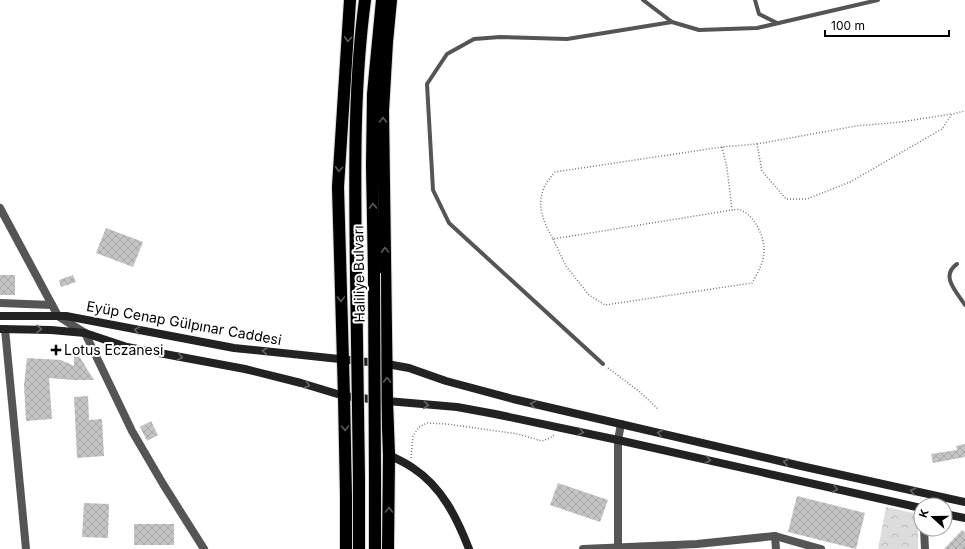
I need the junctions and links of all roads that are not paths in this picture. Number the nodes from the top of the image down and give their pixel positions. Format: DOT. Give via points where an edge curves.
graph roads {
  1 [pos="350,0"];
  2 [pos="365,0"];
  3 [pos="382,0"];
  4 [pos="391,0"];
  5 [pos="643,0"];
  6 [pos="755,0"];
  7 [pos="878,0"];
  8 [pos="672,22"];
  9 [pos="777,23"];
  10 [pos="0,208"];
  11 [pos="957,264"];
  12 [pos="0,303"];
  13 [pos="52,305"];
  14 [pos="965,305"];
  15 [pos="0,316"];
  16 [pos="58,316"];
  17 [pos="3,329"];
  18 [pos="85,333"];
  19 [pos="343,358"];
  20 [pos="387,364"];
  21 [pos="603,364"];
  22 [pos="344,396"];
  23 [pos="387,401"];
  24 [pos="621,424"];
  25 [pos="618,440"];
  26 [pos="389,455"];
  27 [pos="965,502"];
  28 [pos="913,506"];
  29 [pos="953,516"];
  30 [pos="965,518"];
  31 [pos="776,536"];
  32 [pos="924,537"];
  33 [pos="697,547"];
  34 [pos="618,548"];
  35 [pos="26,549"];
  36 [pos="204,549"];
  37 [pos="346,549"];
  38 [pos="358,549"];
  39 [pos="375,549"];
  40 [pos="388,549"];
  41 [pos="469,549"];
  42 [pos="583,549"];
  43 [pos="776,549"];
  44 [pos="821,549"];
  45 [pos="925,549"];
  1 -- 19 [label="highway, one-way" via="338,187"];
  2 -- 38 [label="highway, Haliliye Bulvarı, bridge" via="356,101 355,165"];
  39 -- 3 [label="highway, Haliliye Bulvarı, one-way, bridge" via="372,166 373,94"];
  20 -- 4 [label="highway, one-way" via="383,111"];
  5 -- 8 [label="lane"];
  6 -- 9 [label="lane" via="759,14"];
  7 -- 9 [label="lane"];
  8 -- 9 [label="lane" via="699,30 756,28"];
  8 -- 21 [label="lane" via="567,39 474,39 447,54 427,84 433,190 448,223"];
  10 -- 13 [label="street"];
  11 -- 14 [label="lane" via="948,274"];
  12 -- 13 [label="street"];
  13 -- 16 [label="street"];
  15 -- 16 [label="main road, Eyüp Cenap Gülpınar Caddesi"];
  16 -- 18 [label="street"];
  19 -- 16 [label="main road, Eyüp Cenap Gülpınar Caddesi, one-way" via="234,348"];
  17 -- 18 [label="main road, one-way"];
  17 -- 35 [label="street"];
  18 -- 22 [label="main road, one-way" via="127,347 245,369"];
  18 -- 36 [label="street" via="132,430"];
  19 -- 20 [label="main road, Eyüp Cenap Gülpınar Caddesi"];
  19 -- 22 [label="highway"];
  23 -- 20 [label="highway, one-way"];
  24 -- 20 [label="main road, Eyüp Cenap Gülpınar Caddesi, one-way" via="513,399 409,368"];
  22 -- 23 [label="main road"];
  22 -- 37 [label="highway, one-way"];
  23 -- 25 [label="main road, one-way" via="457,407"];
  23 -- 26 [label="highway"];
  24 -- 25 [label="street"];
  27 -- 24 [label="main road, Eyüp Cenap Gülpınar Caddesi, one-way"];
  25 -- 28 [label="main road, one-way"];
  25 -- 34 [label="street"];
  40 -- 26 [label="highway, one-way"];
  26 -- 41 [label="main road" via="428,479 455,516"];
  29 -- 30 [label="main road"];
  31 -- 33 [label="street"];
  31 -- 43 [label="street"];
  31 -- 44 [label="street"];
  32 -- 45 [label="street"];
  33 -- 34 [label="street"];
  34 -- 42 [label="street"];
}
